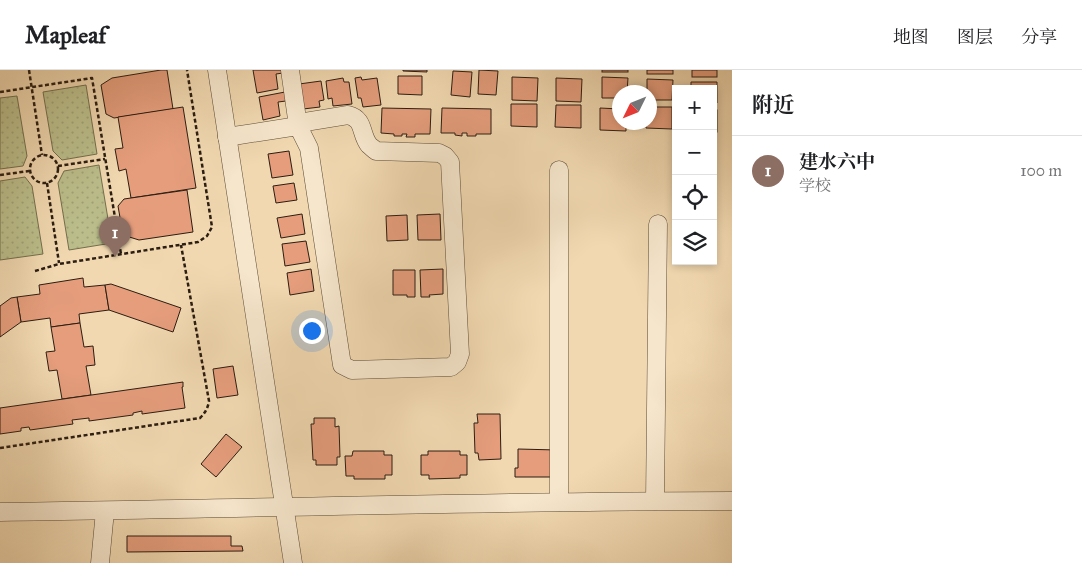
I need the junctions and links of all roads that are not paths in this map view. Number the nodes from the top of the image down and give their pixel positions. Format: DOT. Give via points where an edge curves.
graph roads {
  1 [pos="217,70"];
  2 [pos="290,70"];
  3 [pos="298,126"];
  4 [pos="227,137"];
  5 [pos="559,170"];
  6 [pos="658,224"];
  7 [pos="655,501"];
  8 [pos="732,501"];
  9 [pos="559,502"];
  10 [pos="284,508"];
  11 [pos="105,511"];
  12 [pos="0,512"];
  13 [pos="100,563"];
  14 [pos="292,563"];
  1 -- 4 [label="street"];
  2 -- 3 [label="street"];
  3 -- 3 [label="street" via="309,148 342,366 352,370 451,366 460,354 450,162 440,153 379,152 370,146 359,122 348,115"];
  3 -- 4 [label="street"];
  4 -- 10 [label="street"];
  5 -- 9 [label="street"];
  6 -- 7 [label="street"];
  7 -- 8 [label="street"];
  7 -- 9 [label="street"];
  9 -- 10 [label="street"];
  10 -- 11 [label="street"];
  10 -- 14 [label="street"];
  11 -- 12 [label="street"];
  11 -- 13 [label="street"];
}
